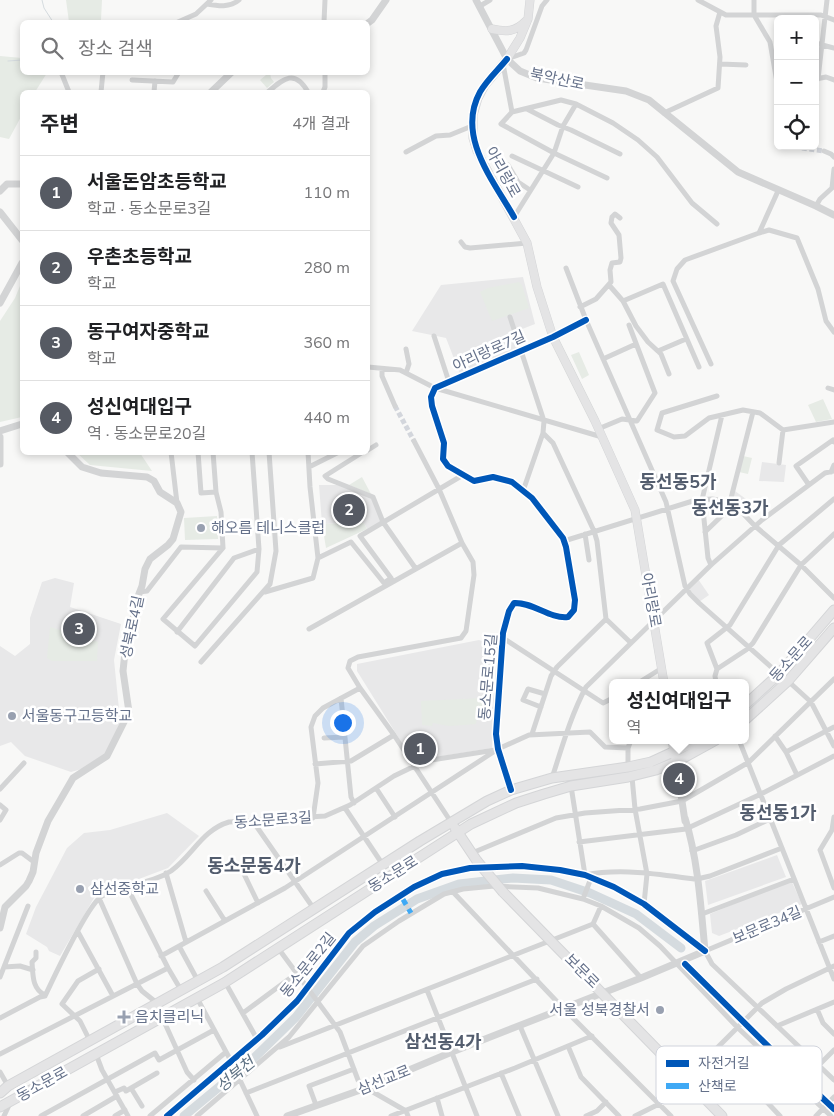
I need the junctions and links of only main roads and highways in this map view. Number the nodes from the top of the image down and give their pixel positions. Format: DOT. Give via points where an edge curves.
graph roads {
  1 [pos="530,0"];
  2 [pos="528,19"];
  3 [pos="492,28"];
  4 [pos="834,610"];
  5 [pos="834,628"];
  6 [pos="663,679"];
  7 [pos="749,702"];
  8 [pos="749,717"];
  9 [pos="673,744"];
  10 [pos="693,744"];
  11 [pos="706,744"];
  12 [pos="675,757"];
  13 [pos="451,822"];
  14 [pos="458,832"];
  15 [pos="656,1048"];
  16 [pos="0,1093"];
  17 [pos="12,1101"];
  18 [pos="710,1104"];
  19 [pos="0,1107"];
  20 [pos="0,1114"];
  21 [pos="722,1116"];
  1 -- 2 [label="main road, 아리랑로"];
  2 -- 3 [label="main road" via="510,32"];
  2 -- 6 [label="main road, 아리랑로" via="520,38 480,94 472,126 473,138 527,243 553,337 637,518"];
  4 -- 7 [label="main road, 동소문로" via="779,674"];
  5 -- 8 [label="main road, 동소문로" via="788,681"];
  9 -- 12 [label="main road"];
  10 -- 12 [label="main road, 동소문로"];
  11 -- 12 [label="main road, 동소문로"];
  12 -- 13 [label="main road, 동소문로" via="552,778 511,790"];
  12 -- 14 [label="main road, 동소문로" via="656,770 632,777 570,786 516,803"];
  13 -- 14 [label="main road"];
  13 -- 16 [label="main road, 동소문로" via="223,967"];
  14 -- 15 [label="main road, 보문로, bridge" via="504,892"];
  14 -- 17 [label="main road, 동소문로" via="225,982"];
  17 -- 19 [label="main road, 동소문로"];
  17 -- 20 [label="main road"];
  18 -- 21 [label="main road, 보문로, bridge"];
}
